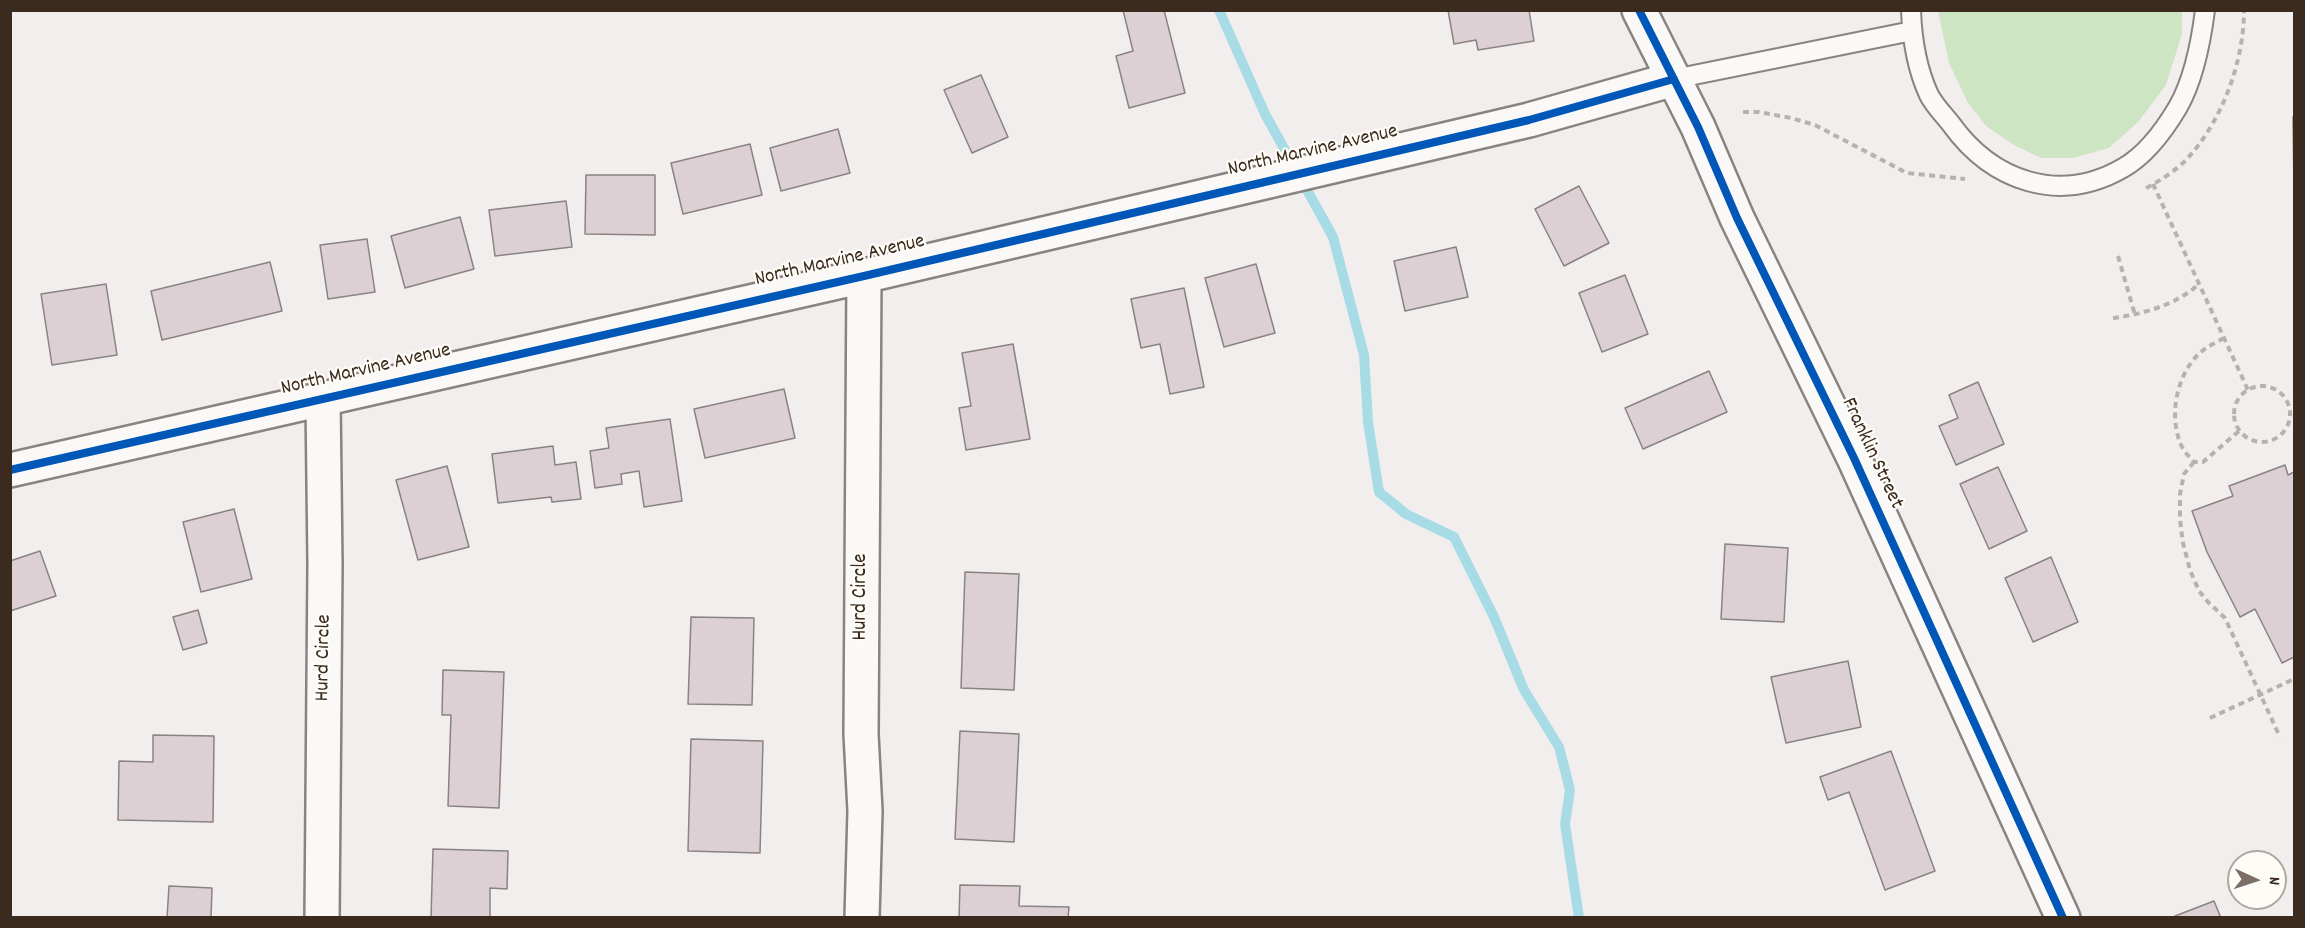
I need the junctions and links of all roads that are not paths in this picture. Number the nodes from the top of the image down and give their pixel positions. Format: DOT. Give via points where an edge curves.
graph roads {
  1 [pos="1639,10"];
  2 [pos="1911,10"];
  3 [pos="2205,10"];
  4 [pos="1912,31"];
  5 [pos="1674,79"];
  6 [pos="864,276"];
  7 [pos="323,399"];
  8 [pos="10,470"];
  9 [pos="322,918"];
  10 [pos="862,918"];
  11 [pos="2062,918"];
  1 -- 5 [label="street, Franklin Street"];
  2 -- 4 [label="lane"];
  3 -- 4 [label="lane" via="2189,82 2166,125 2124,168 2088,183 2068,186 2022,180 2003,172 1964,142 1929,95"];
  4 -- 5 [label="lane"];
  5 -- 6 [label="street, North Marvine Avenue" via="1529,120"];
  5 -- 11 [label="street, Franklin Street" via="1854,458"];
  6 -- 7 [label="street, North Marvine Avenue"];
  6 -- 10 [label="street, Hurd Circle"];
  7 -- 8 [label="street, North Marvine Avenue"];
  7 -- 9 [label="street, Hurd Circle"];
}
